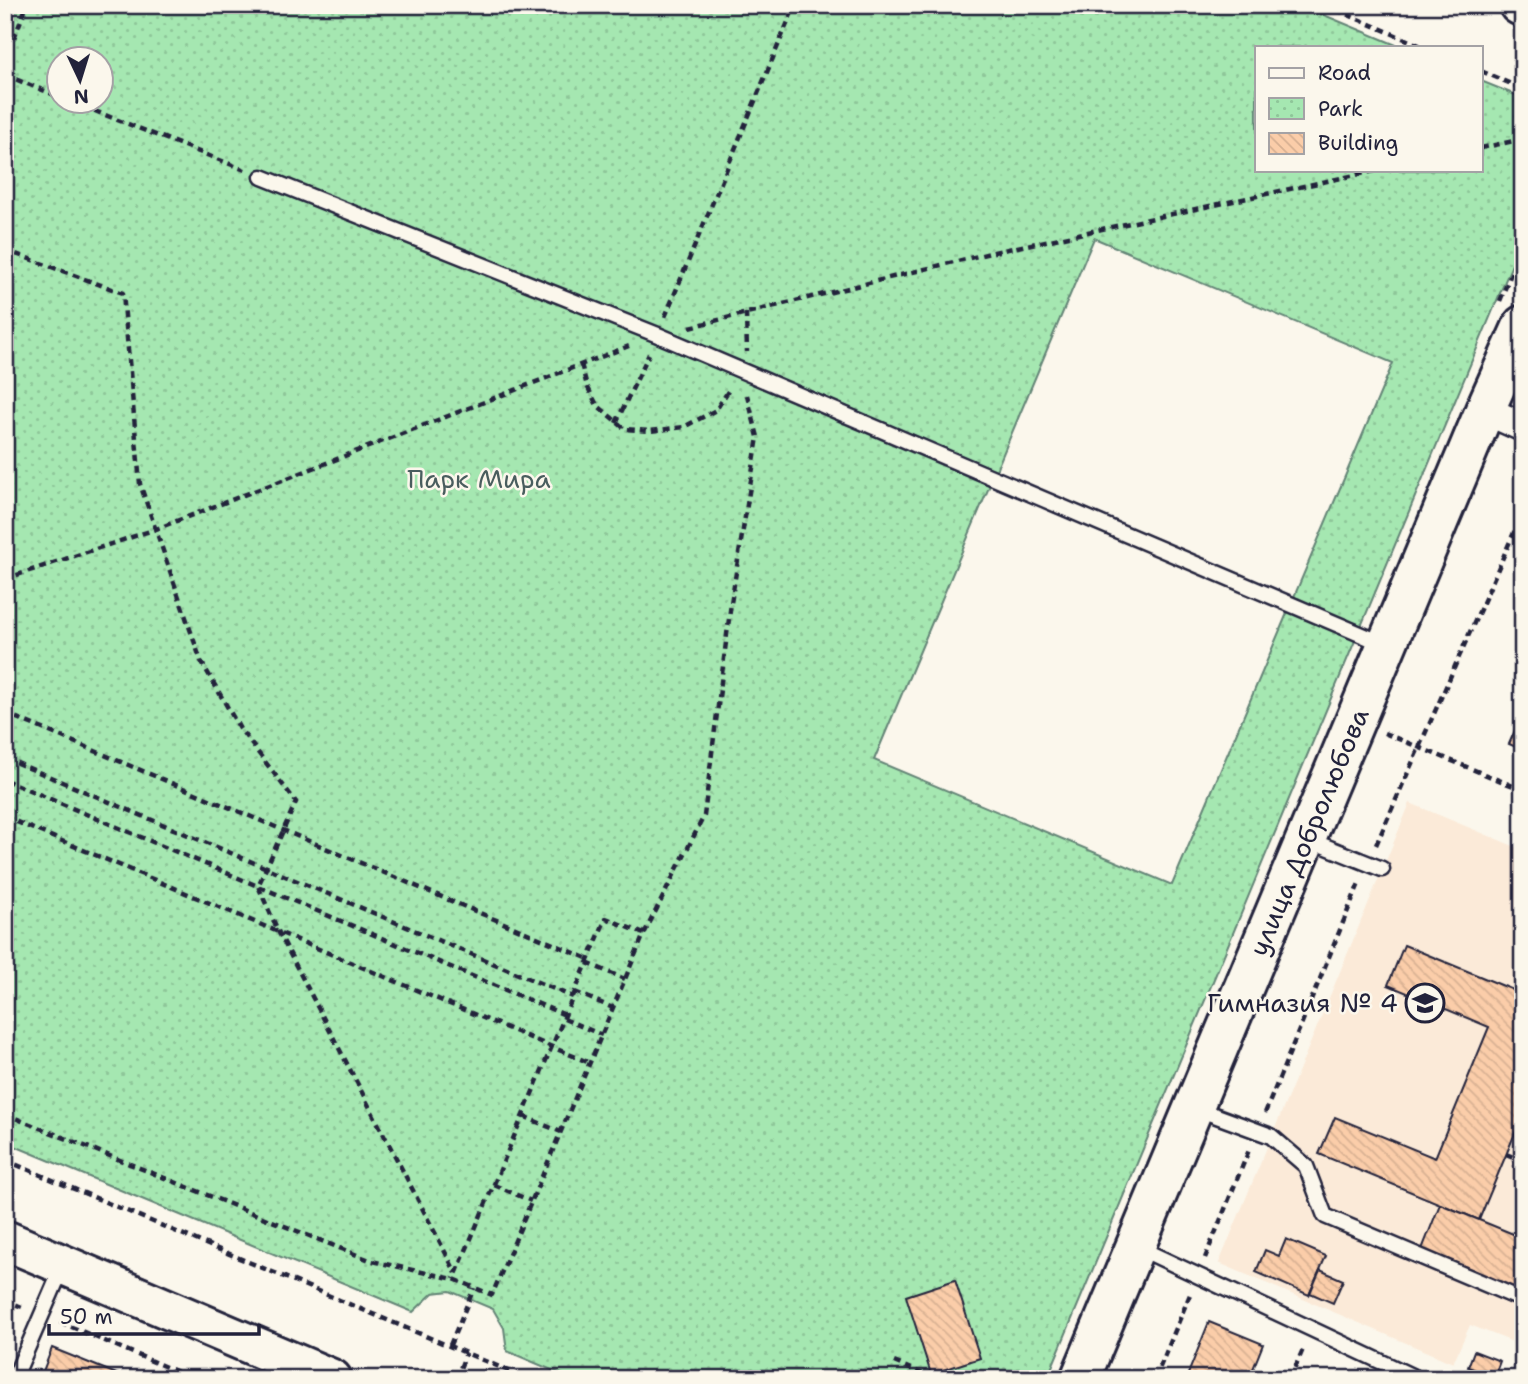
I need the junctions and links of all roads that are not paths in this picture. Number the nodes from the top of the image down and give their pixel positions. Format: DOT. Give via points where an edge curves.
graph roads {
  1 [pos="262,177"];
  2 [pos="1523,325"];
  3 [pos="1485,410"];
  4 [pos="1523,427"];
  5 [pos="1387,645"];
  6 [pos="1306,838"];
  7 [pos="1382,869"];
  8 [pos="1194,1108"];
  9 [pos="5,1240"];
  10 [pos="1136,1246"];
  11 [pos="63,1266"];
  12 [pos="1523,1300"];
  13 [pos="324,1377"];
  14 [pos="14,1379"];
  15 [pos="1080,1379"];
  16 [pos="1418,1379"];
  1 -- 5 [label="lane" via="658,335"];
  2 -- 3 [label="street, улица Добролюбова"];
  3 -- 4 [label="street"];
  3 -- 5 [label="street, улица Добролюбова"];
  5 -- 6 [label="street, улица Добролюбова"];
  6 -- 7 [label="lane"];
  6 -- 8 [label="street, улица Добролюбова"];
  8 -- 10 [label="street, улица Добролюбова"];
  8 -- 12 [label="lane" via="1271,1136 1306,1166 1325,1216"];
  9 -- 11 [label="street"];
  10 -- 15 [label="street, улица Добролюбова"];
  10 -- 16 [label="lane"];
  11 -- 13 [label="street"];
  11 -- 14 [label="lane"];
}
